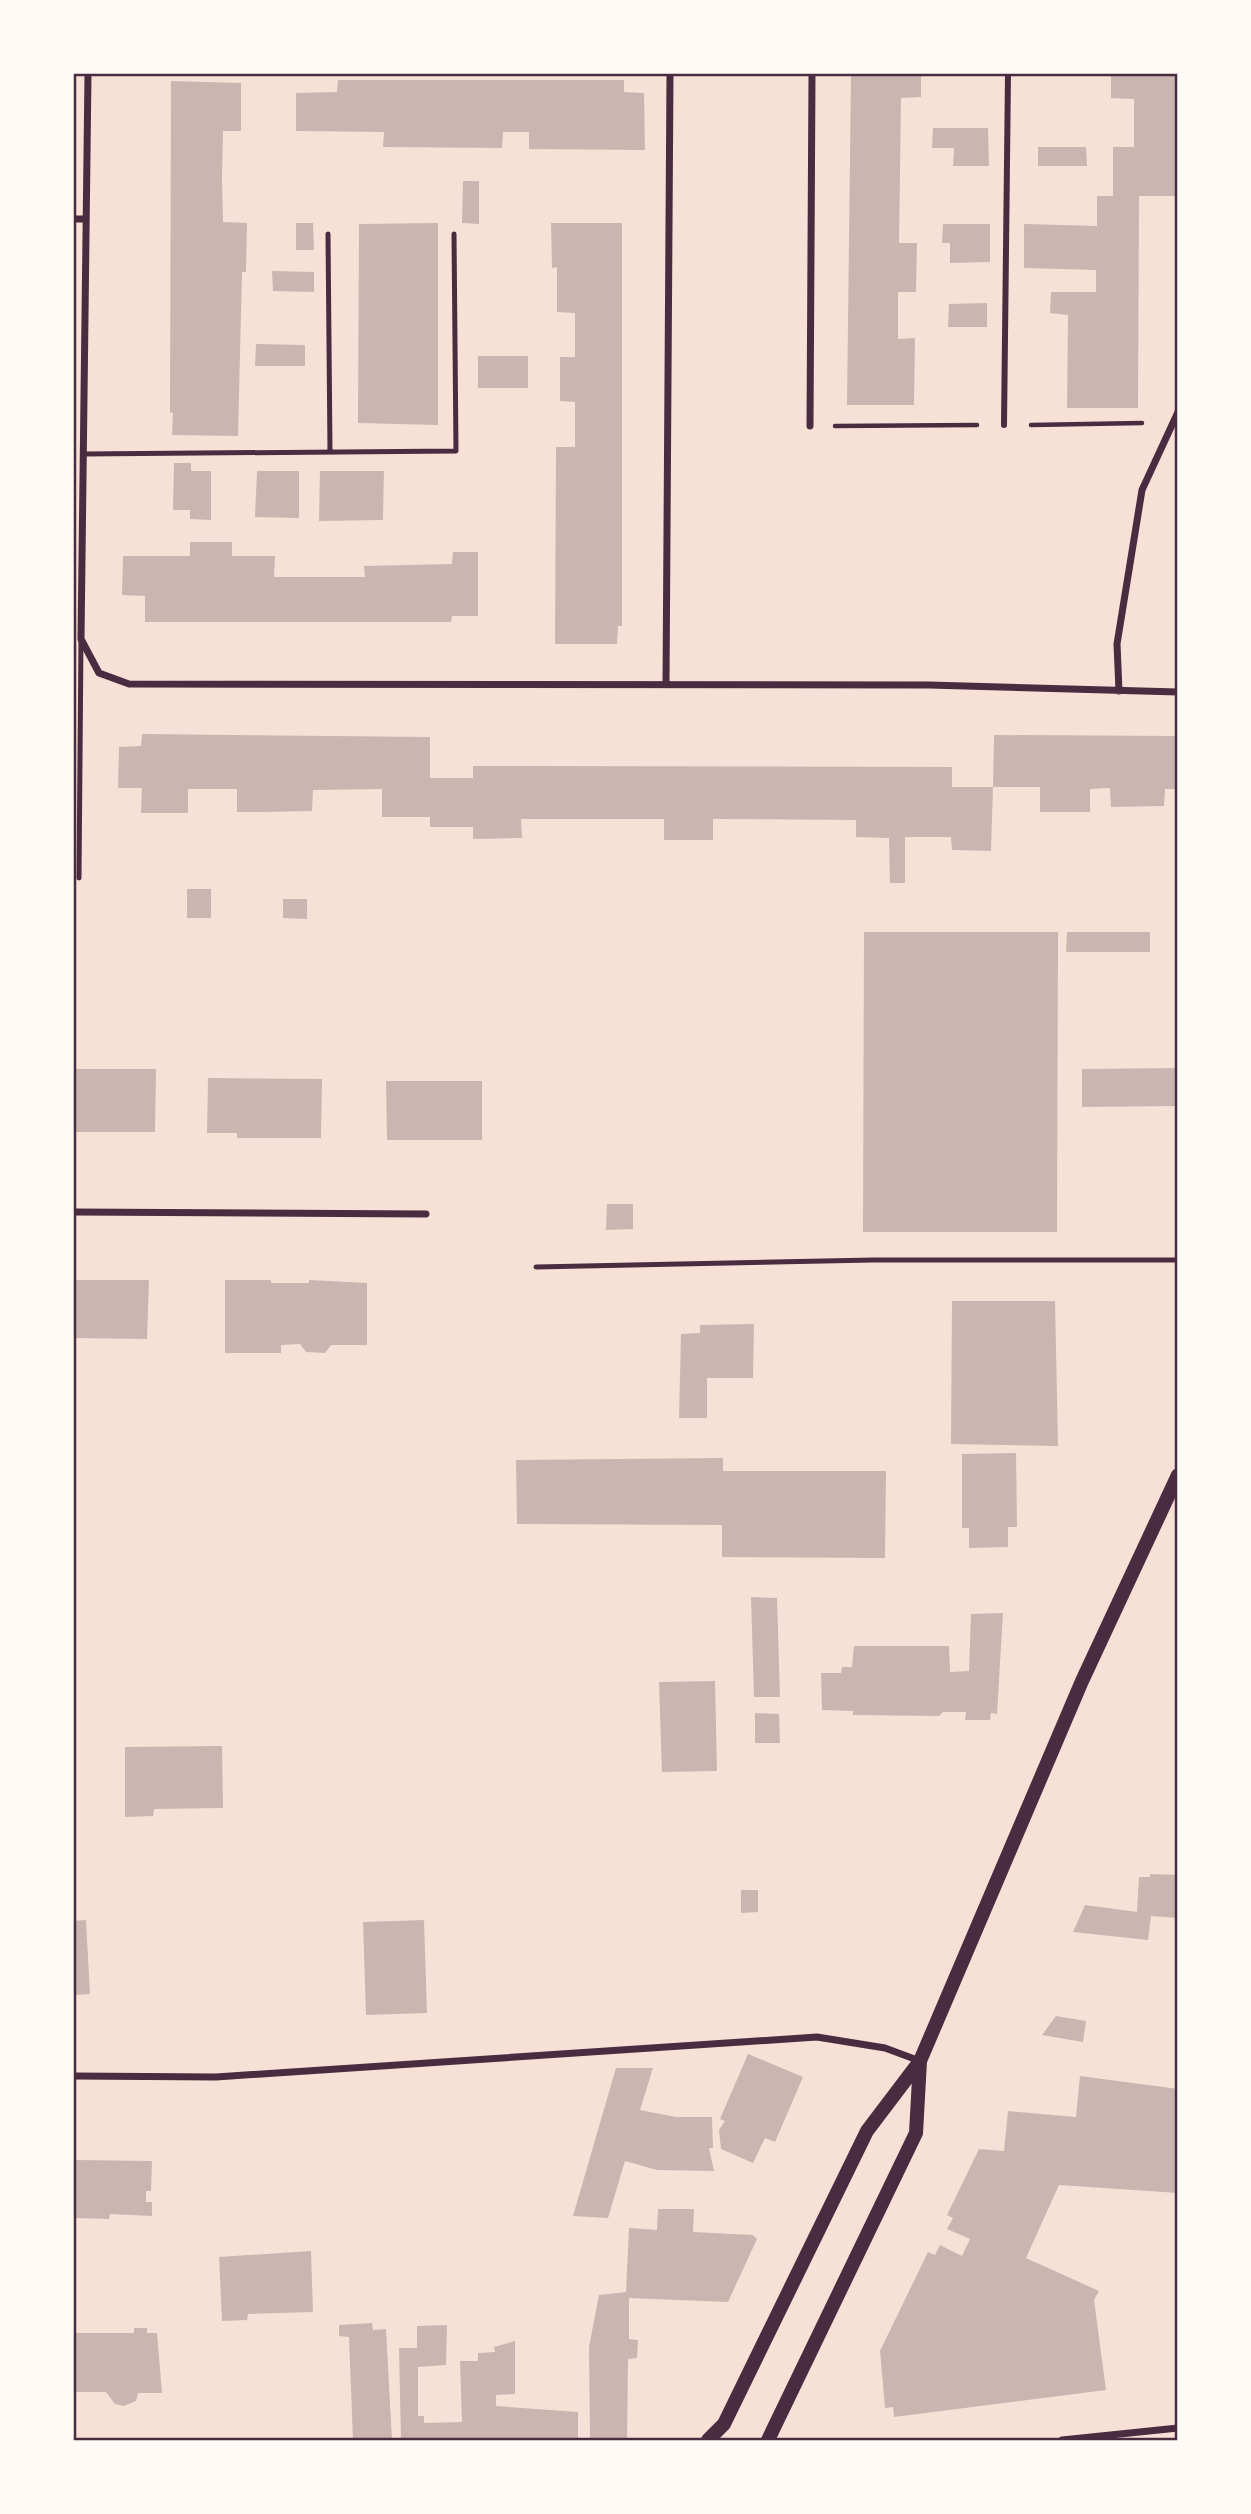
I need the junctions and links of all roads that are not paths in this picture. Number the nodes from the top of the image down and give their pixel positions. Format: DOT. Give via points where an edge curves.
graph roads {
  1 [pos="88,74"];
  2 [pos="670,74"];
  3 [pos="812,74"];
  4 [pos="1008,74"];
  5 [pos="74,219"];
  6 [pos="86,219"];
  7 [pos="328,234"];
  8 [pos="454,234"];
  9 [pos="1178,412"];
  10 [pos="1004,425"];
  11 [pos="810,426"];
  12 [pos="74,432"];
  13 [pos="84,432"];
  14 [pos="330,451"];
  15 [pos="84,454"];
  16 [pos="81,639"];
  17 [pos="666,684"];
  18 [pos="1119,691"];
  19 [pos="1178,692"];
  20 [pos="79,878"];
  21 [pos="74,1212"];
  22 [pos="426,1214"];
  23 [pos="1178,1260"];
  24 [pos="536,1267"];
  25 [pos="1178,1475"];
  26 [pos="920,2061"];
  27 [pos="74,2076"];
  28 [pos="1178,2428"];
  29 [pos="708,2441"];
  30 [pos="768,2441"];
  31 [pos="1062,2441"];
  1 -- 6 [label="street"];
  2 -- 17 [label="street"];
  3 -- 11 [label="street"];
  4 -- 10 [label="street"];
  5 -- 6 [label="street"];
  6 -- 13 [label="street"];
  7 -- 14 [label="lane"];
  8 -- 14 [label="lane" via="456,451"];
  9 -- 18 [label="street" via="1142,490 1117,644"];
  12 -- 13 [label="lane"];
  13 -- 15 [label="street"];
  14 -- 15 [label="lane"];
  15 -- 16 [label="street"];
  16 -- 17 [label="street" via="99,673 129,684"];
  16 -- 20 [label="lane"];
  17 -- 18 [label="street"];
  18 -- 19 [label="street"];
  21 -- 22 [label="street"];
  23 -- 24 [label="lane"];
  25 -- 26 [label="main road" via="1082,1682"];
  26 -- 27 [label="street" via="885,2049 817,2037 216,2077"];
  26 -- 29 [label="main road" via="867,2131 724,2424"];
  26 -- 30 [label="main road" via="916,2133"];
  28 -- 31 [label="street"];
}
